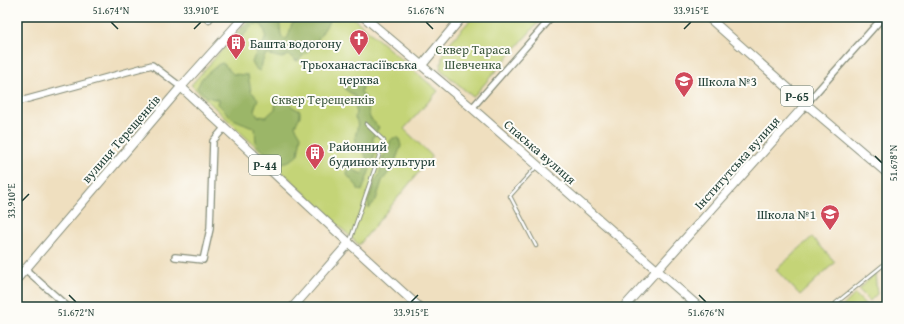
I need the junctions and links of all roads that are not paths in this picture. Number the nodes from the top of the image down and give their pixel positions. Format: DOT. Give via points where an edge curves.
graph roads {
  1 [pos="22,17"];
  2 [pos="203,17"];
  3 [pos="213,17"];
  4 [pos="364,17"];
  5 [pos="462,17"];
  6 [pos="552,17"];
  7 [pos="708,17"];
  8 [pos="883,17"];
  9 [pos="240,19"];
  10 [pos="17,20"];
  11 [pos="422,65"];
  12 [pos="181,87"];
  13 [pos="17,102"];
  14 [pos="806,104"];
  15 [pos="472,108"];
  16 [pos="366,124"];
  17 [pos="224,127"];
  18 [pos="538,166"];
  19 [pos="887,173"];
  20 [pos="349,243"];
  21 [pos="536,246"];
  22 [pos="174,257"];
  23 [pos="887,262"];
  24 [pos="25,269"];
  25 [pos="657,270"];
  26 [pos="17,278"];
  27 [pos="836,303"];
  28 [pos="68,307"];
  29 [pos="293,307"];
  30 [pos="419,307"];
  31 [pos="624,307"];
  32 [pos="699,307"];
  1 -- 10 [label="street"];
  2 -- 3 [label="lane" via="208,22"];
  4 -- 11 [label="street, Спаська вулиця"];
  5 -- 11 [label="street"];
  6 -- 15 [label="street"];
  7 -- 14 [label="street, Р-65"];
  8 -- 14 [label="street, Інститутська вулиця"];
  9 -- 12 [label="street, вулиця Терещенків"];
  11 -- 15 [label="street, Спаська вулиця"];
  12 -- 13 [label="street" via="152,65"];
  12 -- 17 [label="street, Р-44"];
  12 -- 24 [label="street, вулиця Терещенків"];
  14 -- 19 [label="street, Р-65"];
  14 -- 25 [label="street, Інститутська вулиця"];
  15 -- 18 [label="street, Спаська вулиця"];
  16 -- 20 [label="lane" via="384,141"];
  17 -- 20 [label="street, Р-44"];
  17 -- 22 [label="street" via="213,141 210,229 203,260"];
  18 -- 21 [label="lane" via="510,196"];
  18 -- 25 [label="street, Спаська вулиця"];
  20 -- 29 [label="street"];
  20 -- 30 [label="street"];
  23 -- 27 [label="lane"];
  24 -- 26 [label="street, вулиця Терещенків"];
  24 -- 28 [label="street"];
  25 -- 31 [label="street, Інститутська вулиця"];
  25 -- 32 [label="street, Спаська вулиця"];
}
